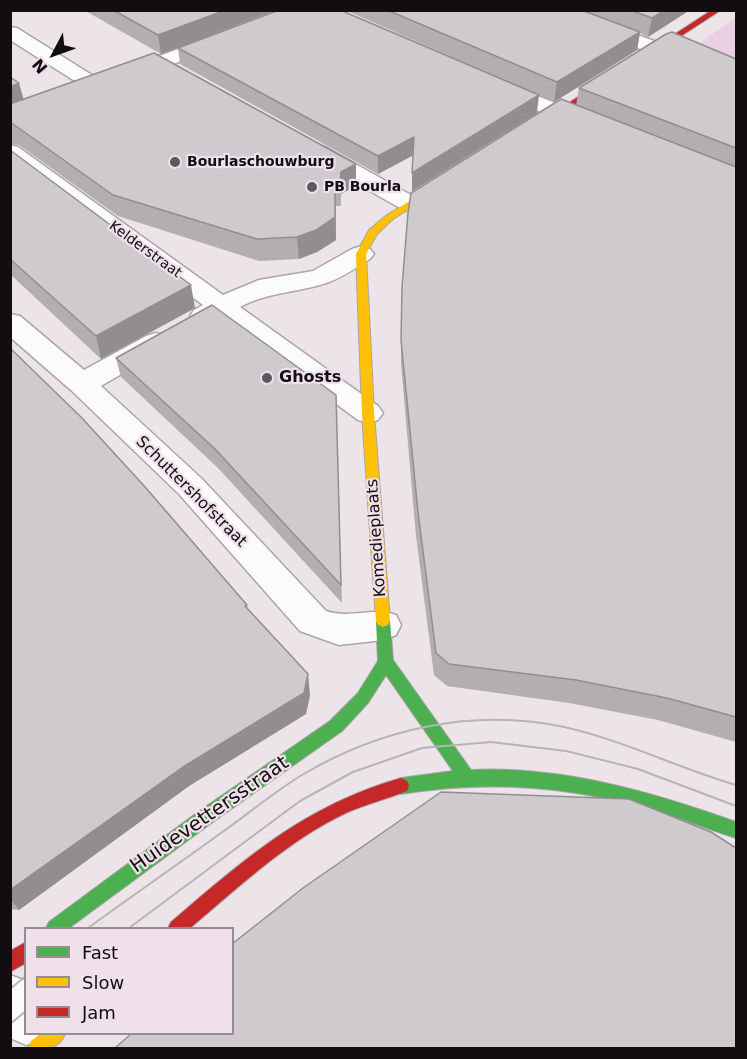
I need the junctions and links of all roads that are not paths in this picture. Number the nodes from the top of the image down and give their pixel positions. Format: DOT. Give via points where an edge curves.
graph roads {
  1 [pos="302,10"];
  2 [pos="550,10"];
  3 [pos="718,10"];
  4 [pos="10,32"];
  5 [pos="658,49"];
  6 [pos="159,63"];
  7 [pos="181,75"];
  8 [pos="477,77"];
  9 [pos="96,86"];
  10 [pos="74,94"];
  11 [pos="559,113"];
  12 [pos="614,134"];
  13 [pos="521,136"];
  14 [pos="296,140"];
  15 [pos="10,152"];
  16 [pos="462,172"];
  17 [pos="410,204"];
  18 [pos="361,254"];
  19 [pos="220,306"];
  20 [pos="10,322"];
  21 [pos="81,384"];
  22 [pos="368,413"];
  23 [pos="383,625"];
  24 [pos="387,662"];
  25 [pos="467,778"];
  26 [pos="736,830"];
  27 [pos="56,927"];
  28 [pos="178,927"];
  29 [pos="24,952"];
  30 [pos="10,963"];
  31 [pos="10,999"];
  32 [pos="24,1017"];
  1 -- 6 [label="street"];
  2 -- 5 [label="street"];
  3 -- 5 [label="street"];
  4 -- 9 [label="street"];
  5 -- 11 [label="street"];
  6 -- 7 [label="street"];
  6 -- 9 [label="street"];
  8 -- 11 [label="street"];
  9 -- 10 [label="street"];
  11 -- 12 [label="street"];
  11 -- 13 [label="street"];
  14 -- 17 [label="street"];
  15 -- 19 [label="street, Kelderstraat"];
  16 -- 17 [label="street"];
  17 -- 18 [label="street" via="373,232"];
  18 -- 19 [label="street" via="322,276 246,292"];
  18 -- 22 [label="street, Komedieplaats"];
  19 -- 21 [label="street"];
  19 -- 22 [label="street"];
  20 -- 21 [label="street, Schuttershofstraat"];
  21 -- 23 [label="street, Schuttershofstraat" via="190,486 314,621 339,630"];
  22 -- 23 [label="street, Komedieplaats"];
  23 -- 24 [label="street, Komedieplaats"];
  24 -- 25 [label="street, Komedieplaats"];
  24 -- 27 [label="street, Huidevettersstraat" via="363,698 336,726"];
  25 -- 26 [label="street" via="532,778 586,784 648,798"];
  25 -- 28 [label="street" via="383,789 343,806 244,873"];
  29 -- 30 [label="street"];
  31 -- 32 [label="street"];
}
